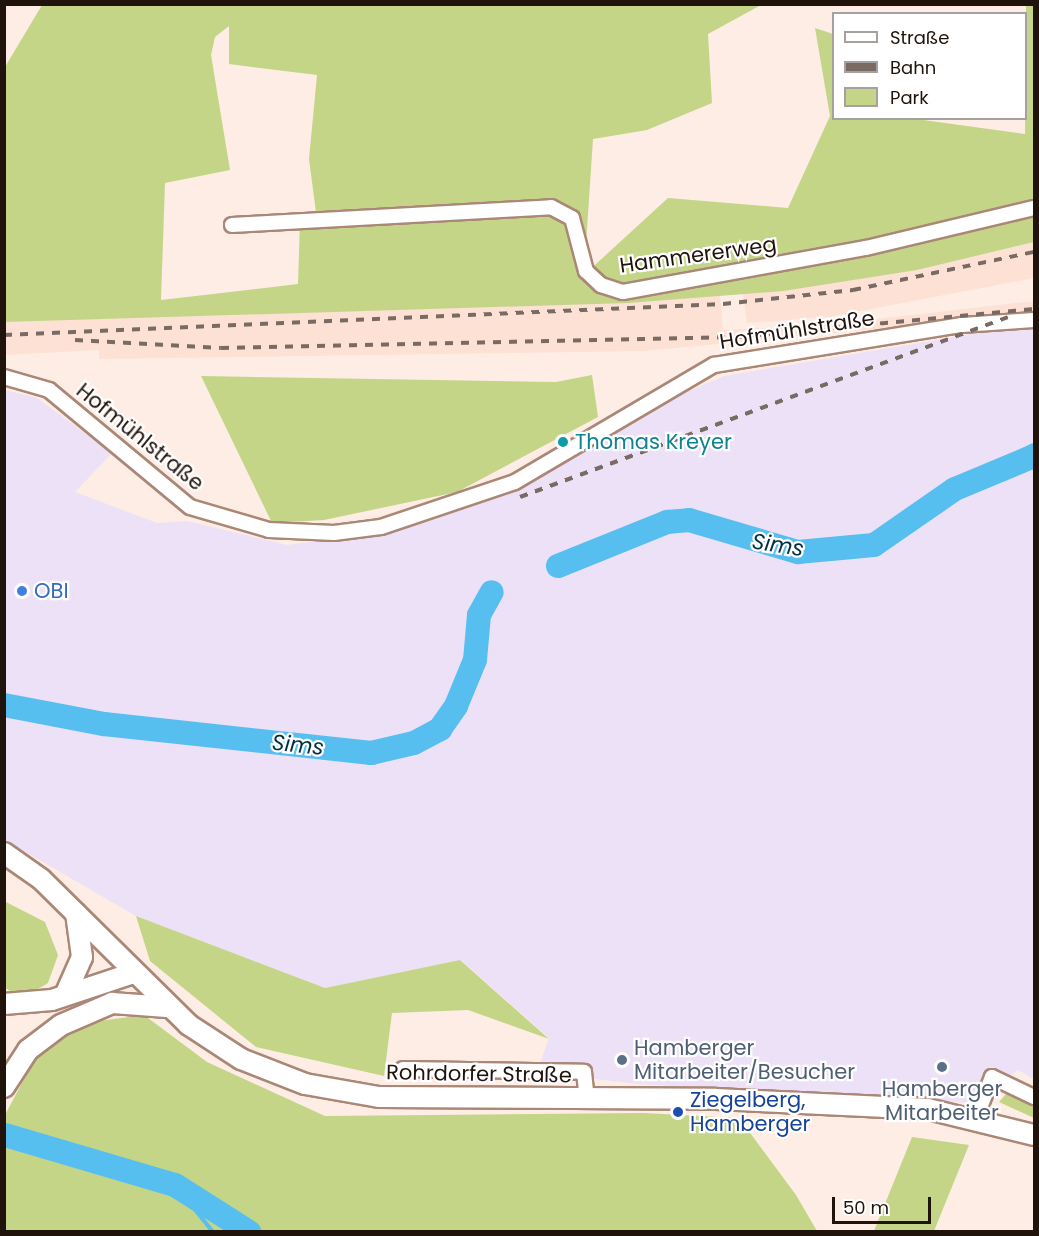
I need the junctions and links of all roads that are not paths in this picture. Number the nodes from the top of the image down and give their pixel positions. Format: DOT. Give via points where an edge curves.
graph roads {
  1 [pos="1035,208"];
  2 [pos="232,225"];
  3 [pos="1035,320"];
  4 [pos="4,377"];
  5 [pos="4,853"];
  6 [pos="76,913"];
  7 [pos="136,976"];
  8 [pos="66,993"];
  9 [pos="112,1003"];
  10 [pos="4,1004"];
  11 [pos="167,1007"];
  12 [pos="403,1069"];
  13 [pos="4,1087"];
  14 [pos="1035,1097"];
  15 [pos="586,1099"];
  16 [pos="976,1118"];
  17 [pos="1035,1135"];
  1 -- 2 [label="street, Hammererweg" via="866,248 623,292 601,285 586,271 572,218 551,207"];
  3 -- 4 [label="street, Hofmühlstraße" via="962,325 714,365 515,482 381,527 334,533 269,530 190,507 49,390"];
  5 -- 6 [label="main road, Rohrdorfer Straße"];
  6 -- 7 [label="main road, Rohrdorfer Straße"];
  6 -- 8 [label="main road" via="82,957"];
  7 -- 8 [label="main road"];
  7 -- 9 [label="main road"];
  7 -- 11 [label="main road, Rohrdorfer Straße"];
  8 -- 10 [label="main road" via="26,1006"];
  9 -- 11 [label="main road"];
  9 -- 13 [label="main road" via="44,1036"];
  11 -- 15 [label="main road, Rohrdorfer Straße" via="241,1059 339,1092 485,1101"];
  12 -- 15 [label="street" via="584,1072"];
  14 -- 16 [label="street" via="992,1077"];
  15 -- 16 [label="main road, Rohrdorfer Straße" via="928,1109"];
  16 -- 17 [label="main road, Rohrdorfer Straße"];
}
